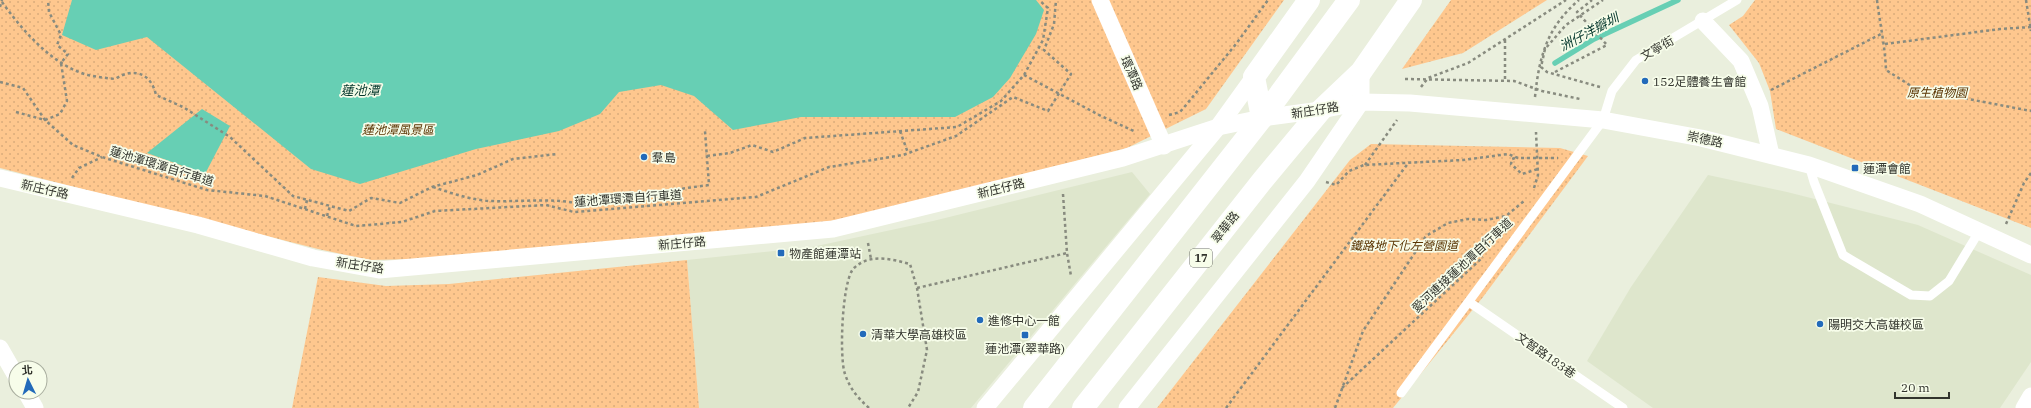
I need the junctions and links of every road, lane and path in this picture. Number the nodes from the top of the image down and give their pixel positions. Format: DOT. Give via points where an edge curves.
graph roads {
  1 [pos="48,0"];
  2 [pos="1039,0"];
  3 [pos="1056,0"];
  4 [pos="1100,0"];
  5 [pos="1268,0"];
  6 [pos="1309,0"];
  7 [pos="1349,0"];
  8 [pos="1411,0"];
  9 [pos="1566,0"];
  10 [pos="1579,0"];
  11 [pos="1592,0"];
  12 [pos="1603,0"];
  13 [pos="1737,0"];
  14 [pos="1877,0"];
  15 [pos="2026,0"];
  16 [pos="2,1"];
  17 [pos="0,7"];
  18 [pos="1704,21"];
  19 [pos="2031,27"];
  20 [pos="2031,32"];
  21 [pos="1881,34"];
  22 [pos="1505,40"];
  23 [pos="1885,44"];
  24 [pos="61,63"];
  25 [pos="1361,72"];
  26 [pos="1554,72"];
  27 [pos="1024,75"];
  28 [pos="1254,77"];
  29 [pos="1428,78"];
  30 [pos="1405,79"];
  31 [pos="1505,81"];
  32 [pos="0,82"];
  33 [pos="1612,91"];
  34 [pos="1059,93"];
  35 [pos="1756,97"];
  36 [pos="1588,100"];
  37 [pos="1361,102"];
  38 [pos="1534,103"];
  39 [pos="1321,110"];
  40 [pos="2031,111"];
  41 [pos="16,112"];
  42 [pos="1164,117"];
  43 [pos="1262,118"];
  44 [pos="45,120"];
  45 [pos="1603,120"];
  46 [pos="1536,126"];
  47 [pos="1218,127"];
  48 [pos="705,131"];
  49 [pos="900,131"];
  50 [pos="1136,132"];
  51 [pos="1164,146"];
  52 [pos="908,153"];
  53 [pos="557,154"];
  54 [pos="1771,155"];
  55 [pos="707,156"];
  56 [pos="102,157"];
  57 [pos="1518,158"];
  58 [pos="1560,158"];
  59 [pos="1409,162"];
  60 [pos="1809,165"];
  61 [pos="1538,169"];
  62 [pos="2031,173"];
  63 [pos="0,178"];
  64 [pos="1320,181"];
  65 [pos="432,187"];
  66 [pos="65,194"];
  67 [pos="1063,194"];
  68 [pos="1531,194"];
  69 [pos="1527,199"];
  70 [pos="307,200"];
  71 [pos="554,200"];
  72 [pos="546,205"];
  73 [pos="330,206"];
  74 [pos="305,209"];
  75 [pos="327,216"];
  76 [pos="1980,230"];
  77 [pos="2001,239"];
  78 [pos="868,243"];
  79 [pos="1067,253"];
  80 [pos="1486,254"];
  81 [pos="2031,255"];
  82 [pos="871,259"];
  83 [pos="1071,276"];
  84 [pos="917,288"];
  85 [pos="1470,302"];
  86 [pos="0,348"];
  87 [pos="8,362"];
  88 [pos="1340,390"];
  89 [pos="1401,393"];
  90 [pos="2031,396"];
  91 [pos="869,408"];
  92 [pos="908,408"];
  93 [pos="985,408"];
  94 [pos="1034,408"];
  95 [pos="1083,408"];
  96 [pos="1127,408"];
  97 [pos="1226,408"];
  98 [pos="1334,408"];
  99 [pos="1623,408"];
  100 [pos="2024,408"];
  1 -- 24 [label="path" via="49,12 61,35 57,45 68,54"];
  2 -- 27 [label="path" via="1048,8 1043,40"];
  3 -- 34 [label="path, 蓮池潭環潭自行車道" via="1054,24 1044,50 1071,74"];
  4 -- 51 [label="street, 環潭路"];
  5 -- 42 [label="path" via="1236,44 1180,112"];
  6 -- 28 [label="main road"];
  7 -- 43 [label="main road"];
  8 -- 25 [label="main road, 翠華路 / 17"];
  9 -- 22 [label="path"];
  10 -- 38 [label="path" via="1554,30 1542,52"];
  11 -- 26 [label="path" via="1577,12 1607,45"];
  12 -- 26 [label="path" via="1566,24 1545,49 1541,67 1547,72"];
  13 -- 18 [label="lane, 文寧街"];
  14 -- 21 [label="path"];
  15 -- 19 [label="path"];
  16 -- 17 [label="path"];
  16 -- 24 [label="path" via="19,26"];
  18 -- 33 [label="lane, 文寧街" via="1636,60"];
  18 -- 35 [label="street" via="1741,61"];
  19 -- 20 [label="path"];
  19 -- 23 [label="path"];
  21 -- 23 [label="path"];
  21 -- 35 [label="path"];
  22 -- 29 [label="path" via="1468,63"];
  22 -- 31 [label="path"];
  23 -- 40 [label="path" via="1886,70 1916,89"];
  24 -- 44 [label="path" via="67,101 60,114"];
  24 -- 70 [label="path" via="87,75 116,79 132,72 141,74 154,86 156,95 184,108 230,137 293,196"];
  25 -- 37 [label="street"];
  25 -- 39 [label="main road, 翠華路 / 17"];
  26 -- 33 [label="path"];
  27 -- 34 [label="path"];
  27 -- 49 [label="path" via="1001,101 957,127"];
  28 -- 43 [label="main road"];
  28 -- 47 [label="street"];
  29 -- 30 [label="path"];
  29 -- 31 [label="path"];
  31 -- 36 [label="path" via="1514,81 1542,91"];
  32 -- 44 [label="path, 蓮池潭環潭自行車道" via="23,88"];
  33 -- 45 [label="lane, 文寧街"];
  34 -- 50 [label="path"];
  34 -- 52 [label="path, 蓮池潭環潭自行車道" via="1048,111 1013,97 956,136"];
  35 -- 54 [label="street"];
  37 -- 39 [label="street, 新庄仔路"];
  37 -- 45 [label="street, 崇德路" via="1410,103"];
  37 -- 96 [label="street" via="1307,181"];
  39 -- 43 [label="street, 新庄仔路"];
  39 -- 95 [label="main road, 翠華路 / 17"];
  41 -- 44 [label="path"];
  43 -- 47 [label="street, 新庄仔路"];
  43 -- 94 [label="main road"];
  44 -- 56 [label="path, 蓮池潭環潭自行車道" via="73,145"];
  45 -- 54 [label="street, 崇德路" via="1701,138"];
  45 -- 85 [label="lane, 文寧街"];
  46 -- 61 [label="path"];
  47 -- 51 [label="street, 新庄仔路"];
  47 -- 93 [label="street"];
  48 -- 55 [label="path"];
  49 -- 52 [label="path"];
  49 -- 55 [label="path" via="805,138 773,152 752,144 730,153"];
  51 -- 66 [label="street, 新庄仔路" via="833,229 379,270 313,258 198,225"];
  52 -- 72 [label="path, 蓮池潭環潭自行車道" via="829,168 756,196 574,212"];
  53 -- 65 [label="path" via="514,158 477,175"];
  54 -- 60 [label="street, 崇德路"];
  55 -- 71 [label="path" via="709,185 576,203"];
  56 -- 66 [label="path" via="79,168"];
  56 -- 74 [label="path, 蓮池潭環潭自行車道" via="207,190 265,196"];
  57 -- 58 [label="path"];
  57 -- 59 [label="path" via="1508,154 1463,160"];
  57 -- 61 [label="path" via="1512,160 1511,164 1522,174"];
  59 -- 64 [label="path" via="1364,165 1349,171 1336,185"];
  59 -- 97 [label="path"];
  60 -- 76 [label="street, 崇德路" via="1920,204"];
  60 -- 76 [label="lane" via="1843,255 1910,296 1930,296 1949,281"];
  61 -- 68 [label="path" via="1535,188"];
  62 -- 77 [label="path"];
  63 -- 66 [label="street, 新庄仔路"];
  65 -- 71 [label="path" via="488,201"];
  65 -- 73 [label="path" via="400,203 371,198 349,211"];
  67 -- 79 [label="path"];
  69 -- 88 [label="path, 愛河連接蓮池潭自行車道" via="1506,216 1448,223 1426,236 1363,331"];
  70 -- 73 [label="path"];
  70 -- 74 [label="path"];
  71 -- 72 [label="path"];
  72 -- 75 [label="path, 蓮池潭環潭自行車道" via="435,211 402,222 356,226"];
  73 -- 75 [label="path"];
  74 -- 75 [label="path, 蓮池潭環潭自行車道"];
  76 -- 77 [label="street, 崇德路"];
  77 -- 81 [label="street, 崇德路"];
  78 -- 82 [label="path"];
  79 -- 83 [label="path"];
  79 -- 84 [label="path"];
  80 -- 88 [label="path, 愛河連接蓮池潭自行車道"];
  82 -- 84 [label="path" via="889,258 910,264"];
  82 -- 91 [label="path" via="854,268 845,291 842,346 844,372 854,394"];
  84 -- 92 [label="path" via="926,350 918,392"];
  85 -- 89 [label="lane, 文寧街"];
  85 -- 99 [label="lane, 文智路183巷"];
  86 -- 87 [label="street"];
  88 -- 98 [label="path, 愛河連接蓮池潭自行車道"];
  90 -- 100 [label="street"];
}
